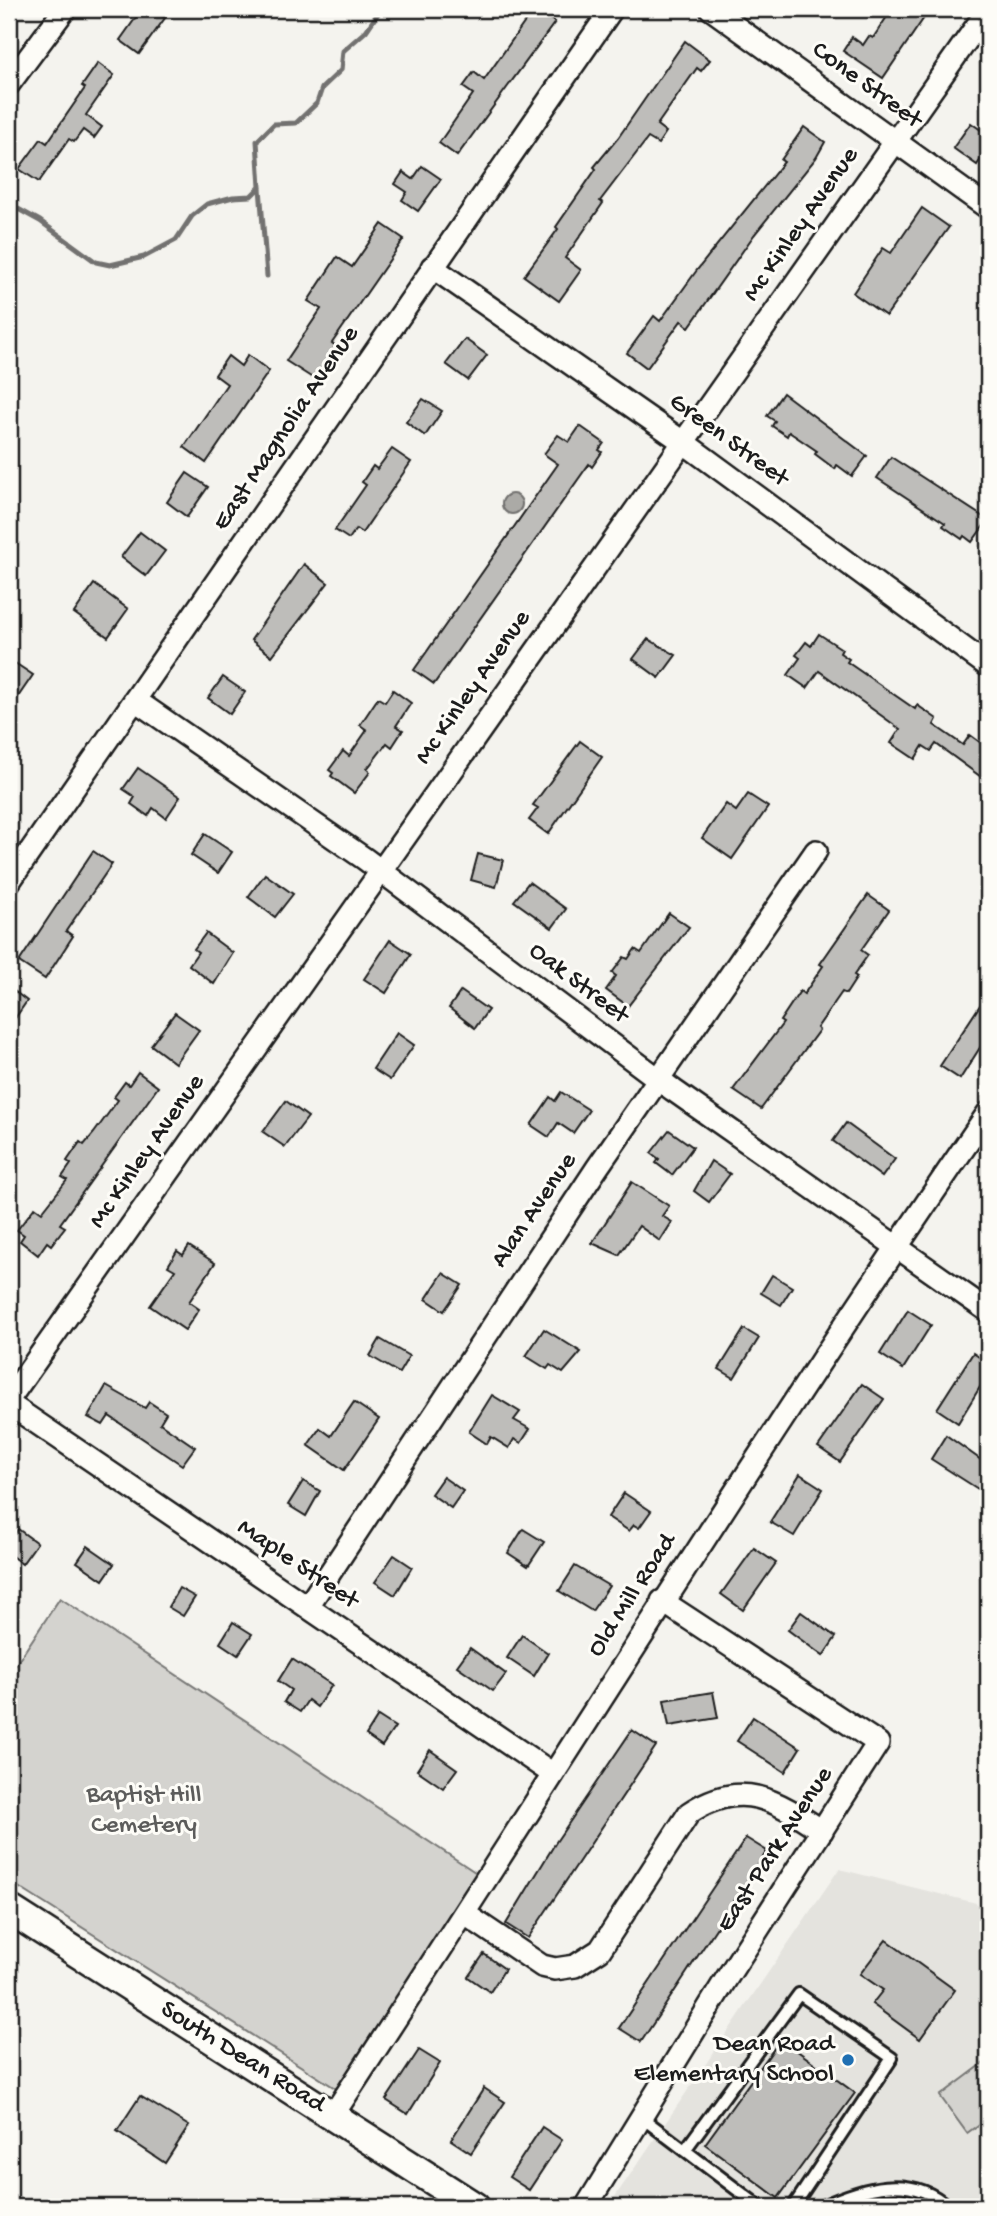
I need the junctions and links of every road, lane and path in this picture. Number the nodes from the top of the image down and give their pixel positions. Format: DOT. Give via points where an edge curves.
graph roads {
  1 [pos="65,9"];
  2 [pos="612,9"];
  3 [pos="711,9"];
  4 [pos="988,10"];
  5 [pos="9,84"];
  6 [pos="895,142"];
  7 [pos="988,208"];
  8 [pos="432,267"];
  9 [pos="683,442"];
  10 [pos="988,666"];
  11 [pos="135,701"];
  12 [pos="816,851"];
  13 [pos="380,870"];
  14 [pos="9,882"];
  15 [pos="659,1079"];
  16 [pos="988,1113"];
  17 [pos="895,1249"];
  18 [pos="988,1311"];
  19 [pos="9,1402"];
  20 [pos="662,1601"];
  21 [pos="308,1605"];
  22 [pos="553,1774"];
  23 [pos="822,1830"];
  24 [pos="9,1909"];
  25 [pos="465,1914"];
  26 [pos="332,2115"];
  27 [pos="641,2117"];
  28 [pos="685,2150"];
  29 [pos="475,2207"];
  30 [pos="586,2207"];
  31 [pos="760,2207"];
  32 [pos="793,2207"];
  33 [pos="820,2207"];
  34 [pos="948,2207"];
  1 -- 5 [label="street"];
  2 -- 8 [label="street, East Magnolia Avenue"];
  3 -- 6 [label="street, Cone Street"];
  4 -- 6 [label="street, Mc Kinley Avenue"];
  6 -- 7 [label="street, Cone Street"];
  6 -- 9 [label="street, Mc Kinley Avenue"];
  8 -- 9 [label="street, Green Street"];
  8 -- 11 [label="street, East Magnolia Avenue"];
  9 -- 10 [label="street, Green Street"];
  9 -- 13 [label="street, Mc Kinley Avenue"];
  11 -- 13 [label="street, Oak Street"];
  11 -- 14 [label="street, East Magnolia Avenue"];
  12 -- 15 [label="street, Alan Avenue"];
  13 -- 15 [label="street, Oak Street"];
  13 -- 19 [label="street, Mc Kinley Avenue"];
  15 -- 17 [label="street, Oak Street"];
  15 -- 21 [label="street, Alan Avenue"];
  16 -- 17 [label="street, Old Mill Road"];
  17 -- 18 [label="street, Oak Street"];
  17 -- 20 [label="street, Old Mill Road"];
  19 -- 21 [label="street, Maple Street"];
  20 -- 22 [label="street, Old Mill Road"];
  20 -- 23 [label="street, East Park Avenue" via="878,1743"];
  21 -- 22 [label="street, Maple Street"];
  22 -- 25 [label="street, Old Mill Road"];
  23 -- 25 [label="street" via="771,1798 720,1797 703,1804 689,1813 600,1950 565,1969 542,1966"];
  23 -- 27 [label="street, East Park Avenue"];
  24 -- 26 [label="street, South Dean Road"];
  25 -- 26 [label="street, Old Mill Road"];
  26 -- 29 [label="street, South Dean Road"];
  27 -- 28 [label="lane"];
  27 -- 30 [label="street, East Park Avenue"];
  28 -- 31 [label="lane"];
  28 -- 32 [label="lane" via="799,1994 892,2058"];
  33 -- 34 [label="lane" via="889,2184 918,2188"];
}
